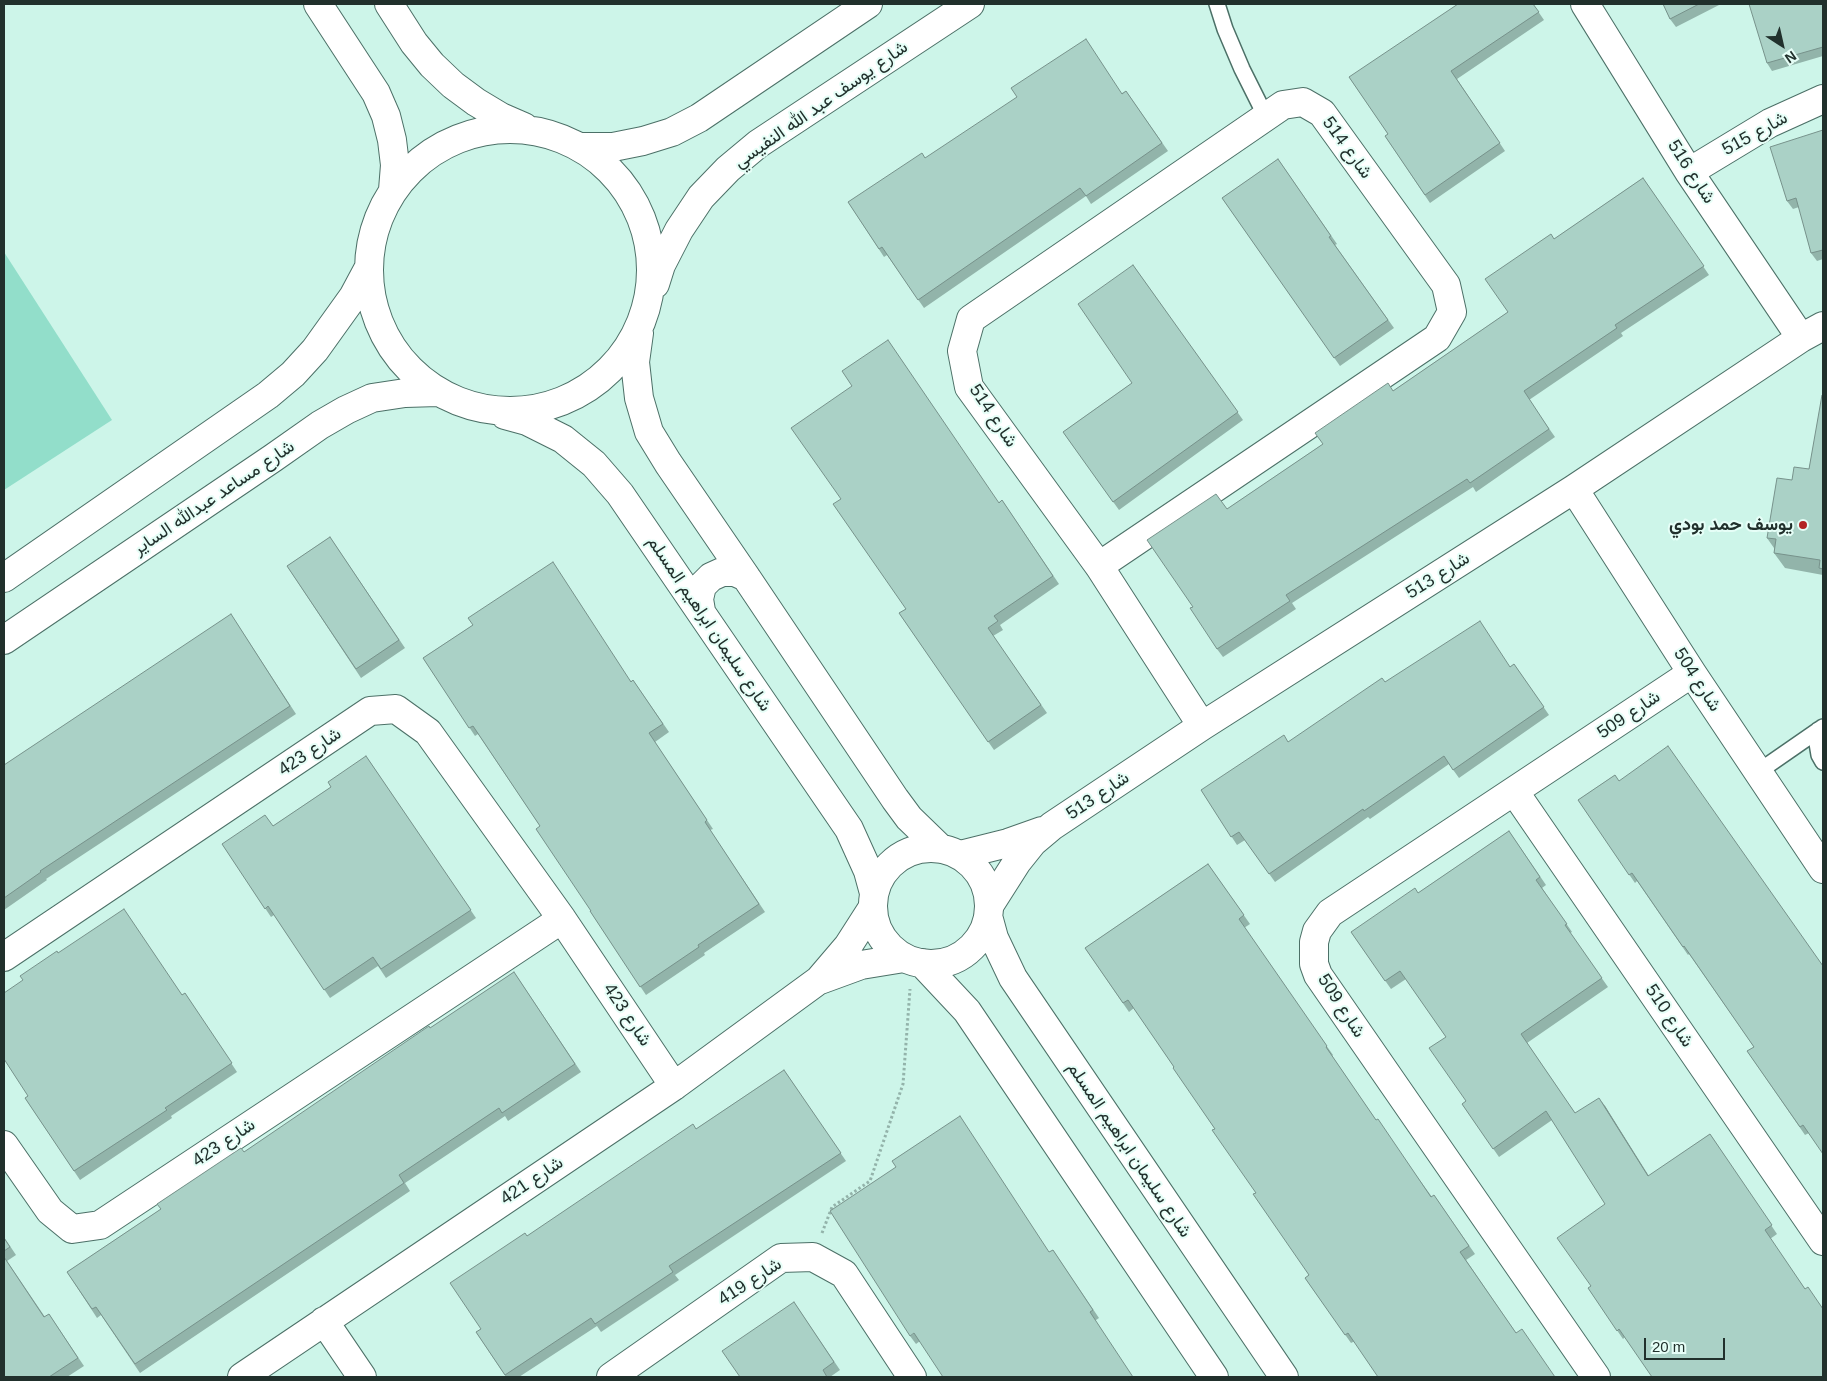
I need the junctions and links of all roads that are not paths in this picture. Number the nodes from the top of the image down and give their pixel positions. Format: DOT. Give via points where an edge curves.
graph roads {
  1 [pos="318,4"];
  2 [pos="388,4"];
  3 [pos="868,4"];
  4 [pos="970,4"];
  5 [pos="1217,4"];
  6 [pos="1585,4"];
  7 [pos="1823,99"];
  8 [pos="1266,117"];
  9 [pos="528,129"];
  10 [pos="583,147"];
  11 [pos="1690,172"];
  12 [pos="393,190"];
  13 [pos="368,269"];
  14 [pos="644,314"];
  15 [pos="1812,332"];
  16 [pos="438,392"];
  17 [pos="489,410"];
  18 [pos="1574,489"];
  19 [pos="1099,566"];
  20 [pos="9,569"];
  21 [pos="746,577"];
  22 [pos="701,611"];
  23 [pos="4,640"];
  24 [pos="1692,673"];
  25 [pos="1202,726"];
  26 [pos="1821,728"];
  27 [pos="1823,762"];
  28 [pos="1758,772"];
  29 [pos="1514,791"];
  30 [pos="1052,826"];
  31 [pos="950,852"];
  32 [pos="1823,870"];
  33 [pos="874,900"];
  34 [pos="989,911"];
  35 [pos="562,919"];
  36 [pos="4,957"];
  37 [pos="913,960"];
  38 [pos="819,980"];
  39 [pos="674,1086"];
  40 [pos="4,1145"];
  41 [pos="1823,1241"];
  42 [pos="324,1321"];
  43 [pos="242,1377"];
  44 [pos="362,1377"];
  45 [pos="611,1377"];
  46 [pos="912,1377"];
  47 [pos="1214,1377"];
  48 [pos="1284,1377"];
  49 [pos="1596,1377"];
  1 -- 12 [label="street" via="376,93 386,116 392,140"];
  2 -- 9 [label="street" via="432,65 453,85 493,112"];
  3 -- 10 [label="street" via="672,132 643,141"];
  4 -- 14 [label="street, شارع يوسف عبد الله النفيسي" via="758,144 728,169 701,197 679,230 661,265"];
  5 -- 8 [label="lane" via="1228,37"];
  6 -- 11 [label="street, شارع 516"];
  7 -- 11 [label="street, شارع 515" via="1770,123"];
  8 -- 19 [label="street, شارع 514" via="971,319 962,351 969,387"];
  8 -- 19 [label="street, شارع 514" via="1283,105 1303,102 1322,113 1446,285 1452,312 1437,338"];
  9 -- 10 [label="street" via="556,135"];
  9 -- 12 [label="street" via="489,130 452,141 419,162"];
  10 -- 14 [label="street" via="617,176 641,214 652,257"];
  11 -- 15 [label="street, شارع 516"];
  12 -- 13 [label="street" via="375,228"];
  13 -- 16 [label="street" via="376,317 401,360"];
  13 -- 20 [label="street" via="353,298 315,350 268,395"];
  14 -- 17 [label="street" via="615,365 578,394 535,409"];
  14 -- 21 [label="street" via="635,362 639,398 649,432"];
  15 -- 18 [label="street, شارع 513"];
  16 -- 17 [label="street, شارع سليمان ابراهيم المسلم"];
  16 -- 23 [label="street, شارع مساعد عبدالله الساير" via="372,398 346,410"];
  17 -- 22 [label="street, شارع سليمان ابراهيم المسلم" via="528,421 563,439 594,464 620,494"];
  18 -- 24 [label="street, شارع 504"];
  18 -- 25 [label="street, شارع 513"];
  19 -- 25 [label="street, شارع 514"];
  21 -- 22 [label="street" via="735,572 722,572 711,577 702,586"];
  21 -- 31 [label="street" via="895,800 910,818"];
  22 -- 33 [label="street, شارع سليمان ابراهيم المسلم" via="849,830 868,871"];
  24 -- 28 [label="street, شارع 504"];
  24 -- 29 [label="street, شارع 509"];
  25 -- 30 [label="street, شارع 513"];
  26 -- 27 [label="lane" via="1817,742"];
  26 -- 28 [label="lane"];
  28 -- 32 [label="street, شارع 504"];
  29 -- 41 [label="street, شارع 510"];
  29 -- 49 [label="street, شارع 509" via="1330,913 1317,931 1314,964 1324,984"];
  30 -- 31 [label="street, شارع 513" via="1008,843"];
  30 -- 34 [label="street, شارع 513" via="1017,862"];
  31 -- 33 [label="street" via="923,848 906,854 892,863 881,877"];
  31 -- 34 [label="street" via="975,868 986,886"];
  33 -- 37 [label="street" via="877,928 888,945"];
  33 -- 38 [label="street, شارع 421" via="848,946"];
  34 -- 37 [label="street" via="981,935 968,951 951,960 932,964"];
  34 -- 48 [label="street, شارع سليمان ابراهيم المسلم" via="994,938 1012,978"];
  35 -- 36 [label="street, شارع 423" via="428,732 396,709 370,712"];
  35 -- 39 [label="street, شارع 423"];
  35 -- 40 [label="street, شارع 423" via="100,1225 72,1229 50,1211"];
  37 -- 38 [label="street, شارع 421" via="860,965"];
  37 -- 47 [label="street" via="953,994 976,1023"];
  38 -- 39 [label="street, شارع 421"];
  39 -- 42 [label="street, شارع 421"];
  42 -- 43 [label="street, شارع 421"];
  42 -- 44 [label="street"];
  45 -- 46 [label="street, شارع 419" via="781,1258 814,1257 844,1274"];
}
